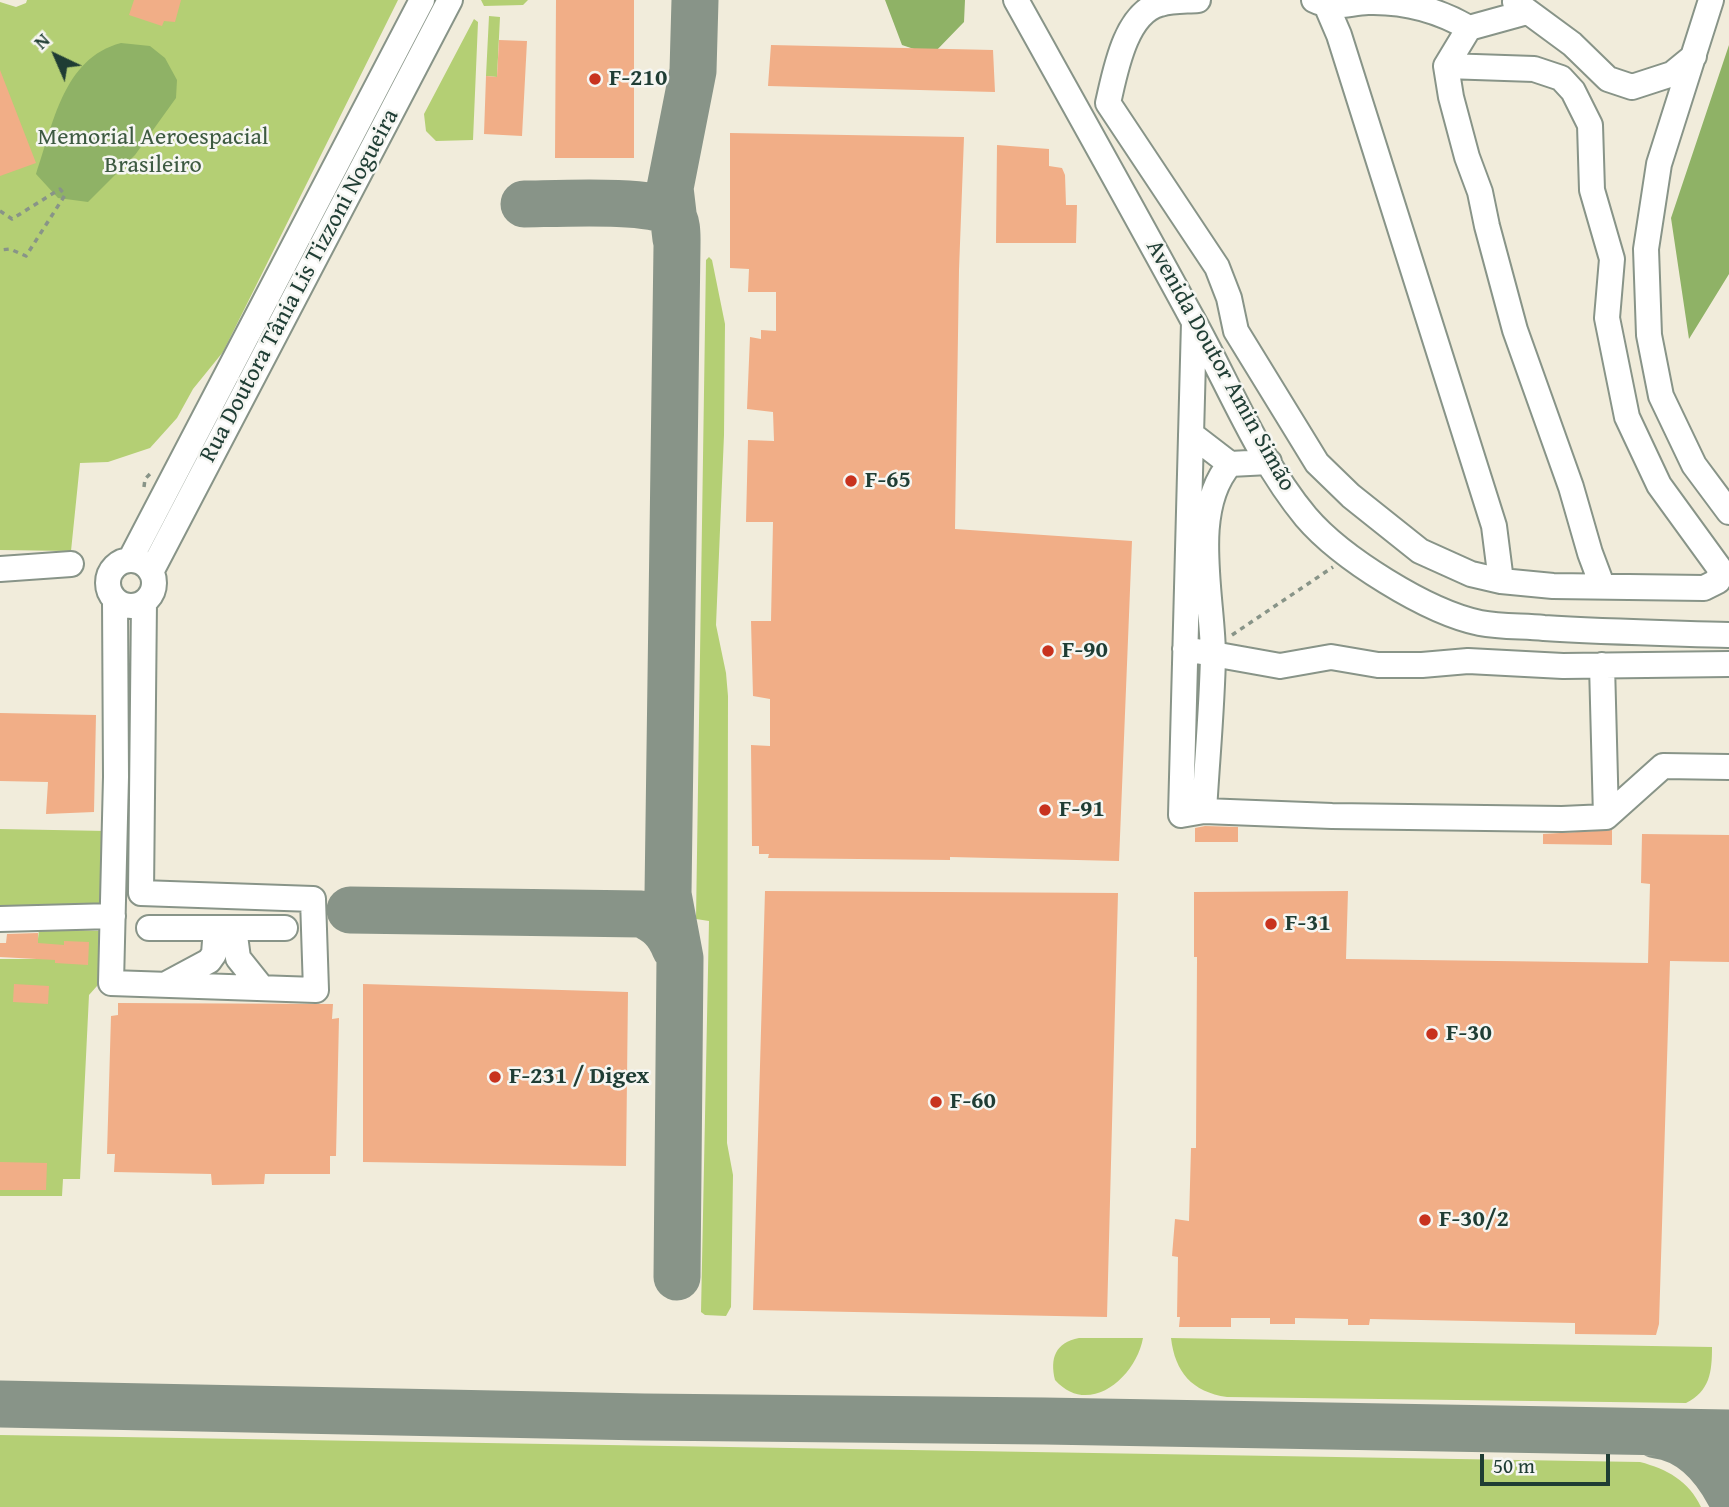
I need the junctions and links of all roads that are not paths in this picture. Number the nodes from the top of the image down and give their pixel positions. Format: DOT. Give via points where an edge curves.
graph roads {
  1 [pos="422,0"];
  2 [pos="450,0"];
  3 [pos="1016,0"];
  4 [pos="1198,0"];
  5 [pos="1710,0"];
  6 [pos="1321,3"];
  7 [pos="1519,6"];
  8 [pos="1469,28"];
  9 [pos="1693,56"];
  10 [pos="1446,66"];
  11 [pos="1194,322"];
  12 [pos="1191,434"];
  13 [pos="1269,462"];
  14 [pos="1230,464"];
  15 [pos="1729,512"];
  16 [pos="71,564"];
  17 [pos="140,566"];
  18 [pos="0,569"];
  19 [pos="1501,581"];
  20 [pos="1602,585"];
  21 [pos="115,601"];
  22 [pos="144,602"];
  23 [pos="1729,635"];
  24 [pos="1185,649"];
  25 [pos="1212,653"];
  26 [pos="1729,664"];
  27 [pos="1602,666"];
  28 [pos="1729,767"];
  29 [pos="1204,811"];
  30 [pos="1606,817"];
  31 [pos="113,916"];
  32 [pos="0,919"];
  33 [pos="149,928"];
  34 [pos="225,928"];
  35 [pos="285,929"];
  36 [pos="164,985"];
  37 [pos="262,988"];
  1 -- 17 [label="street, Rua Doutora Tânia Lis Tizzoni Nogueira"];
  2 -- 17 [label="street, Rua Doutora Tânia Lis Tizzoni Nogueira"];
  3 -- 11 [label="street, Avenida Doutor Amin Simão"];
  4 -- 19 [label="street" via="1157,4 1145,12 1128,35 1108,103 1217,267 1236,331 1317,463 1420,551 1471,574"];
  5 -- 9 [label="street"];
  6 -- 8 [label="street" via="1411,5"];
  6 -- 19 [label="street" via="1339,35 1494,526"];
  7 -- 8 [label="street"];
  7 -- 9 [label="street" via="1572,44 1608,79 1632,87 1672,74"];
  8 -- 10 [label="street"];
  9 -- 15 [label="street" via="1659,164 1646,249 1649,335 1661,396 1694,465"];
  10 -- 20 [label="street" via="1515,330"];
  10 -- 20 [label="street" via="1534,69 1561,78 1590,125 1592,190 1612,260 1608,318 1627,417 1659,485 1720,569 1718,581 1704,588"];
  11 -- 12 [label="street"];
  11 -- 13 [label="street, Avenida Doutor Amin Simão"];
  12 -- 14 [label="street"];
  12 -- 24 [label="street"];
  13 -- 14 [label="street"];
  13 -- 23 [label="street, Avenida Doutor Amin Simão" via="1308,518 1350,556 1405,592 1454,615 1481,623 1587,631"];
  14 -- 25 [label="street" via="1210,500 1206,565"];
  16 -- 18 [label="street"];
  17 -- 21 [label="street, Rua Doutora Tânia Lis Tizzoni Nogueira" via="116,565 108,576 108,589"];
  17 -- 22 [label="street, Rua Doutora Tânia Lis Tizzoni Nogueira" via="153,578 152,592"];
  19 -- 20 [label="street"];
  21 -- 22 [label="street" via="129,606"];
  21 -- 31 [label="street, Rua Doutora Tânia Lis Tizzoni Nogueira"];
  22 -- 37 [label="street, Rua Doutora Tânia Lis Tizzoni Nogueira" via="141,893 313,899 316,990"];
  24 -- 25 [label="street"];
  24 -- 29 [label="street" via="1181,815"];
  25 -- 27 [label="street" via="1280,666 1331,657 1378,665 1468,661"];
  25 -- 29 [label="street"];
  26 -- 27 [label="street"];
  27 -- 30 [label="street"];
  28 -- 30 [label="street" via="1662,766"];
  29 -- 30 [label="street"];
  31 -- 32 [label="street"];
  31 -- 36 [label="street, Rua Doutora Tânia Lis Tizzoni Nogueira" via="111,983"];
  33 -- 34 [label="street"];
  34 -- 35 [label="street"];
  34 -- 36 [label="street" via="209,961"];
  34 -- 37 [label="street" via="238,957"];
  36 -- 37 [label="street, Rua Doutora Tânia Lis Tizzoni Nogueira"];
}
